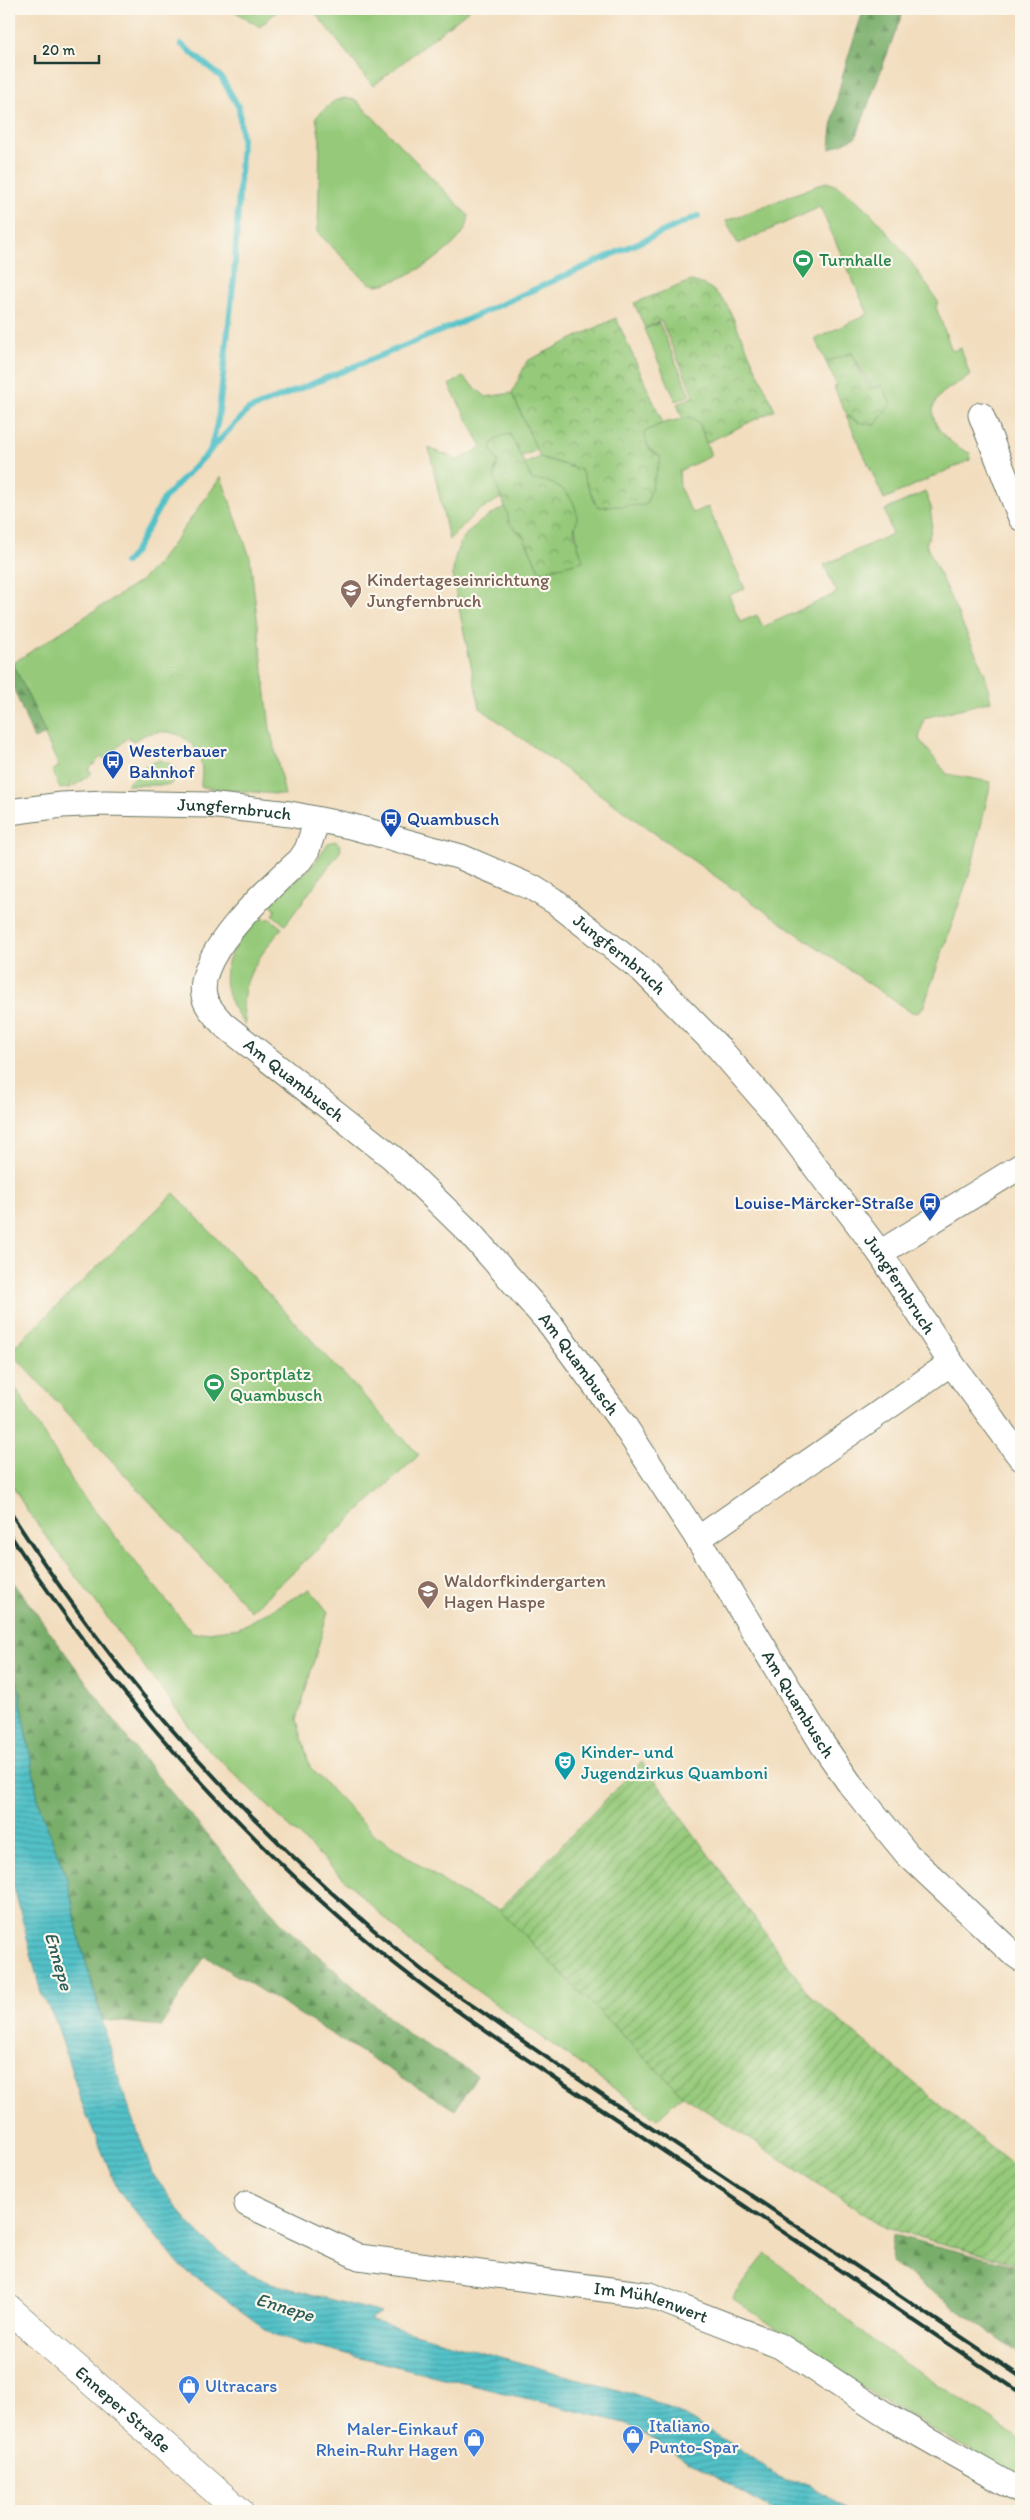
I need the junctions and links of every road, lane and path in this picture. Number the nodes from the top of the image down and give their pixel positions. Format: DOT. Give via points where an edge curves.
graph roads {
  1 [pos="981,416"];
  2 [pos="1021,518"];
  3 [pos="9,812"];
  4 [pos="317,820"];
  5 [pos="1021,1166"];
  6 [pos="880,1252"];
  7 [pos="951,1363"];
  8 [pos="1021,1458"];
  9 [pos="698,1538"];
  10 [pos="1021,1959"];
  11 [pos="247,2204"];
  12 [pos="9,2309"];
  13 [pos="1021,2492"];
  14 [pos="239,2511"];
  1 -- 2 [label="street"];
  3 -- 4 [label="street, Jungfernbruch" via="62,805 186,804 258,809"];
  4 -- 6 [label="street, Jungfernbruch" via="461,857 533,888 554,901 643,972 719,1048 774,1112"];
  4 -- 9 [label="street, Am Quambusch" via="307,850 300,860 245,912 221,944 204,976 204,998 223,1024 393,1158 470,1233 551,1325 624,1425"];
  5 -- 6 [label="street"];
  6 -- 7 [label="street, Jungfernbruch"];
  7 -- 8 [label="street, Jungfernbruch"];
  7 -- 9 [label="street"];
  9 -- 10 [label="street, Am Quambusch" via="850,1784 907,1854"];
  11 -- 13 [label="street, Im Mühlenwert" via="359,2257 649,2295 780,2346 889,2417"];
  12 -- 14 [label="main road, Enneper Straße"];
}
